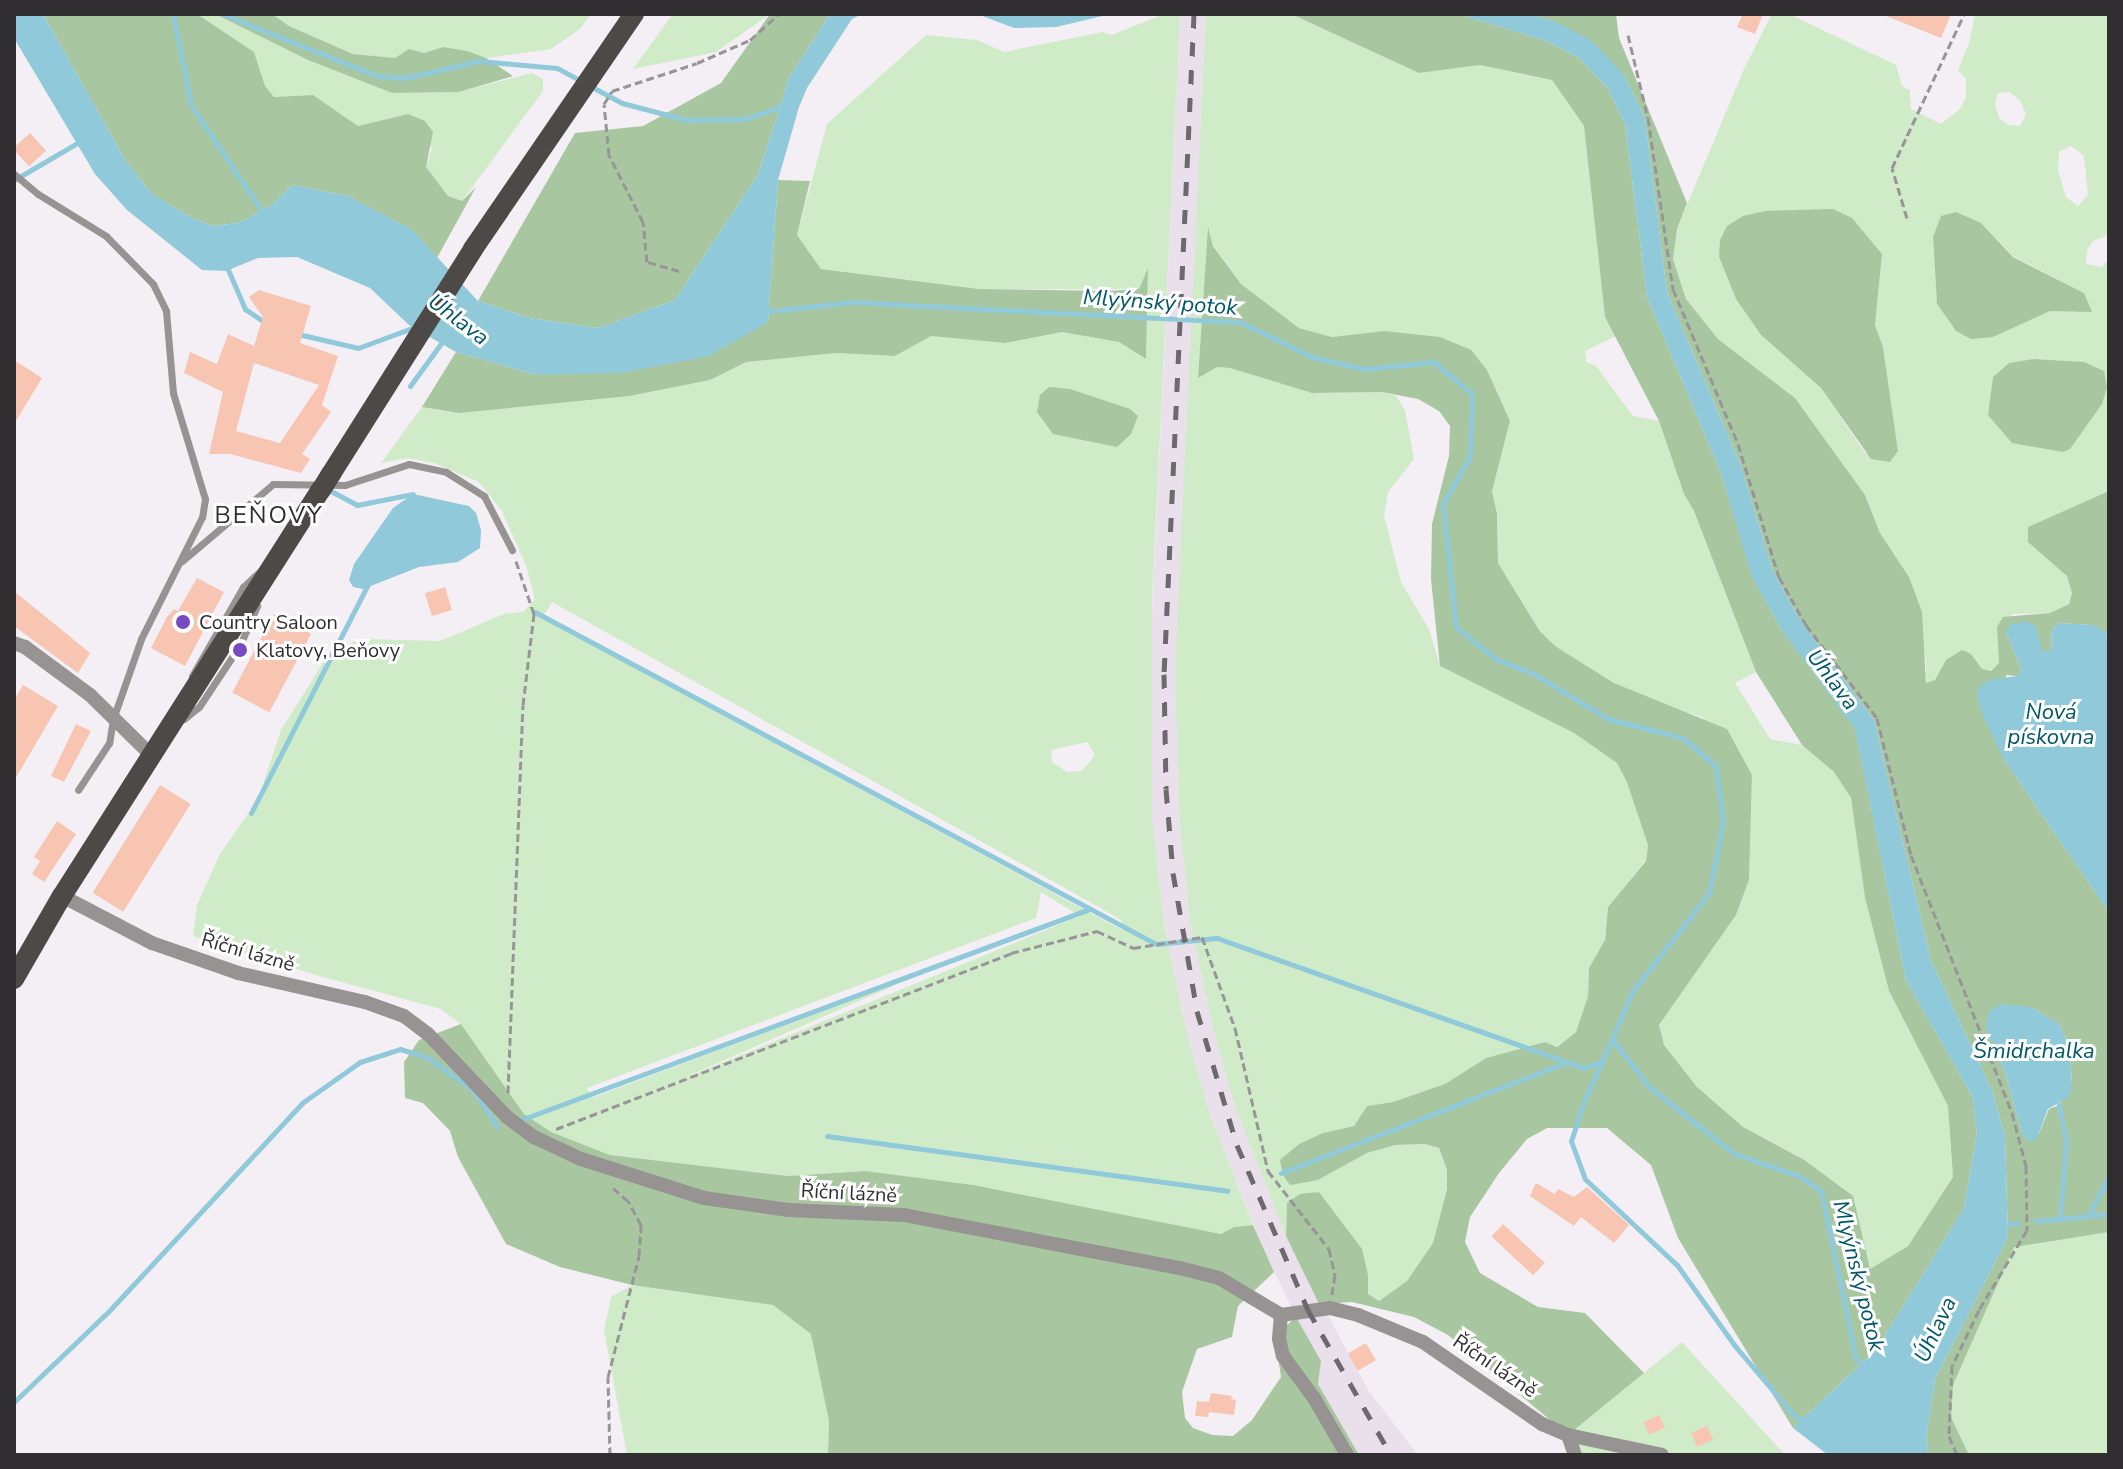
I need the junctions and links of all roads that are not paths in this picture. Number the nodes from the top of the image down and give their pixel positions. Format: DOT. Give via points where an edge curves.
graph roads {
  1 [pos="634,14"];
  2 [pos="14,174"];
  3 [pos="512,550"];
  4 [pos="180,562"];
  5 [pos="14,643"];
  6 [pos="113,719"];
  7 [pos="151,755"];
  8 [pos="78,790"];
  9 [pos="62,896"];
  10 [pos="14,979"];
  11 [pos="1281,1315"];
  12 [pos="1568,1435"];
  13 [pos="1347,1455"];
  14 [pos="1575,1455"];
  15 [pos="1662,1455"];
  1 -- 7 [label="main road" via="473,249"];
  2 -- 4 [label="lane" via="106,236 134,262 166,311 173,393 205,499"];
  3 -- 4 [label="lane" via="484,496 446,472 409,464 345,485 273,484"];
  4 -- 6 [label="lane" via="141,639"];
  5 -- 6 [label="street" via="90,695"];
  6 -- 7 [label="street"];
  6 -- 8 [label="lane" via="109,743"];
  7 -- 9 [label="main road"];
  9 -- 10 [label="main road"];
  9 -- 11 [label="street, Říční lázně" via="152,943 238,973 404,1016 507,1117 534,1137 581,1159 704,1198 788,1210 904,1215 1180,1268 1219,1278"];
  11 -- 12 [label="street, Říční lázně" via="1330,1308 1423,1342 1542,1424"];
  11 -- 13 [label="street" via="1283,1356"];
  12 -- 14 [label="street"];
  12 -- 15 [label="street, Říční lázně"];
}
